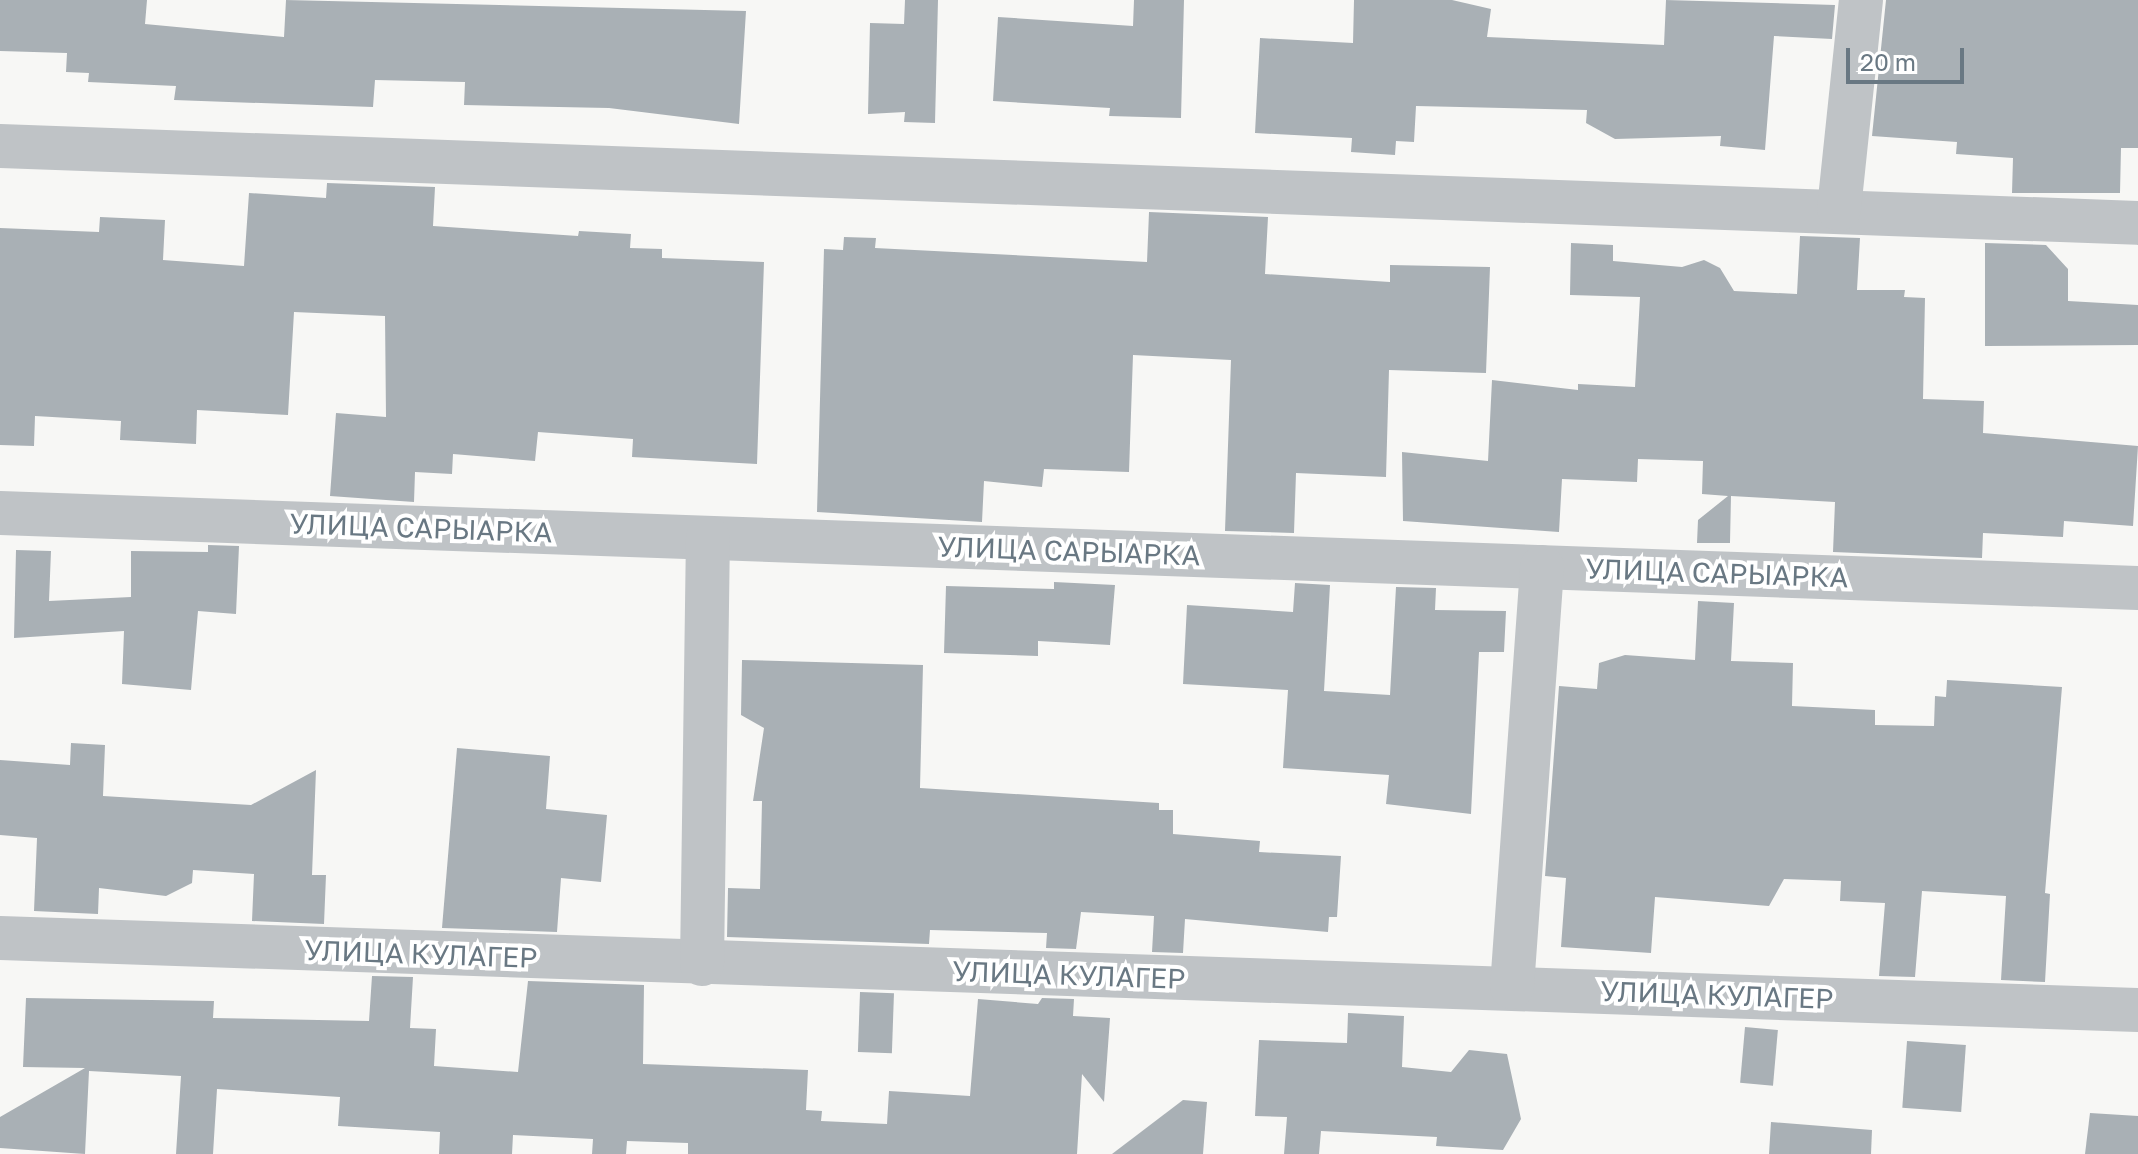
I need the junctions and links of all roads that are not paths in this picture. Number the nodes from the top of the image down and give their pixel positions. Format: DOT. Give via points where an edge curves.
graph roads {
  1 [pos="1861,0"];
  2 [pos="0,146"];
  3 [pos="1839,209"];
  4 [pos="2138,223"];
  5 [pos="0,513"];
  6 [pos="708,538"];
  7 [pos="1542,567"];
  8 [pos="2138,588"];
  9 [pos="0,938"];
  10 [pos="702,964"];
  11 [pos="1512,987"];
  12 [pos="2138,1010"];
  1 -- 3 [label="street"];
  2 -- 3 [label="street"];
  3 -- 4 [label="street"];
  5 -- 6 [label="street, УЛИЦА САРЫАРКА"];
  6 -- 7 [label="street, УЛИЦА САРЫАРКА"];
  6 -- 10 [label="street"];
  7 -- 8 [label="street, УЛИЦА САРЫАРКА"];
  7 -- 11 [label="street"];
  9 -- 10 [label="street, УЛИЦА КУЛАГЕР"];
  10 -- 11 [label="street, УЛИЦА КУЛАГЕР"];
  11 -- 12 [label="street, УЛИЦА КУЛАГЕР"];
}
